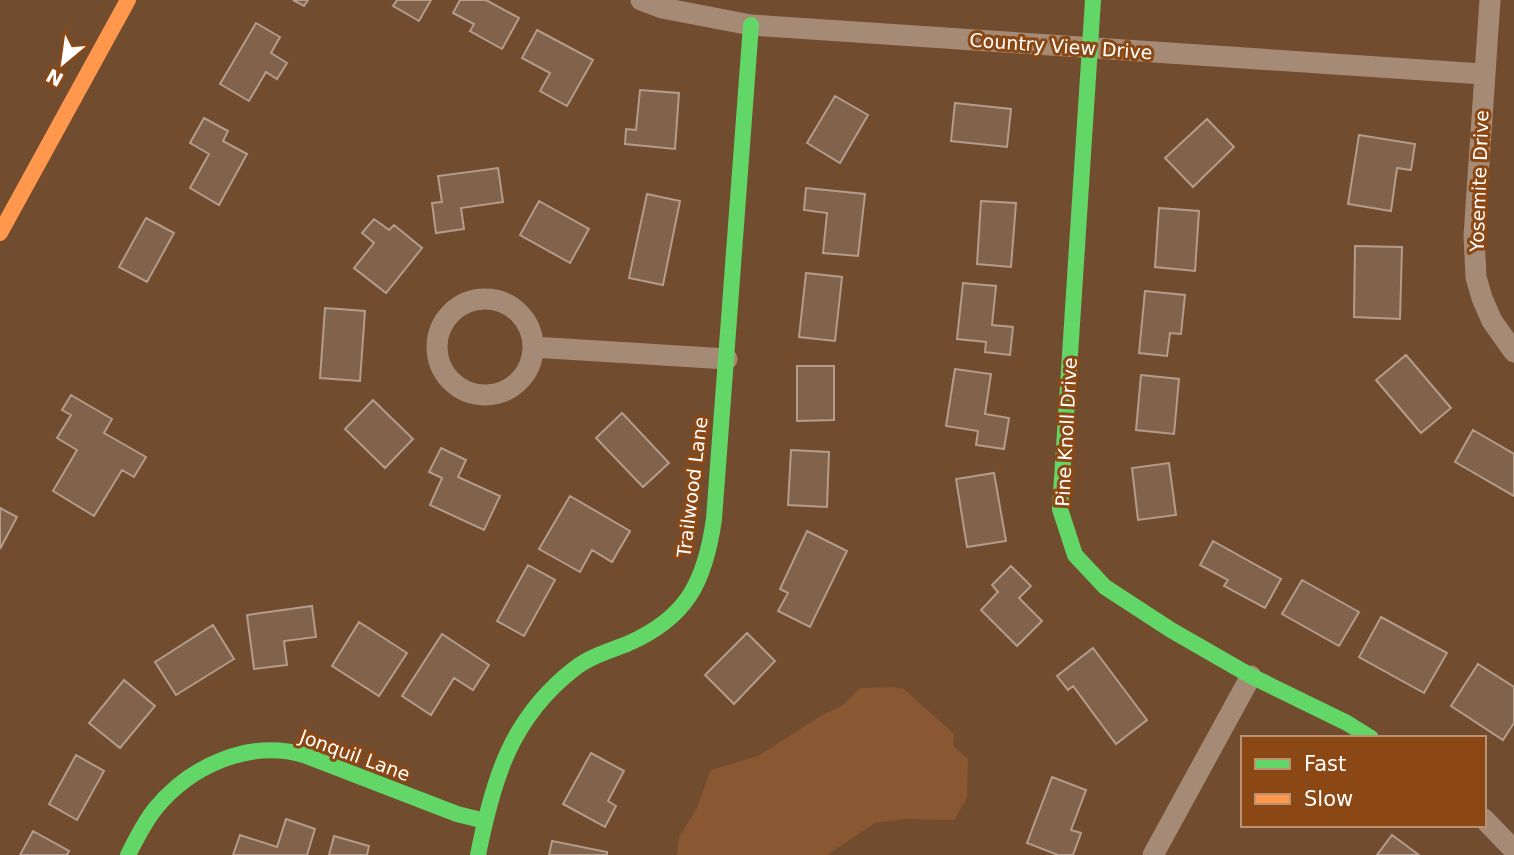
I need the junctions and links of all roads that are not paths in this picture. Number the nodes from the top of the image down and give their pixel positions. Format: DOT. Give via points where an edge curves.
graph roads {
  1 [pos="128,0"];
  2 [pos="641,0"];
  3 [pos="1093,0"];
  4 [pos="1490,0"];
  5 [pos="751,25"];
  6 [pos="1090,48"];
  7 [pos="1483,74"];
  8 [pos="0,233"];
  9 [pos="533,347"];
  10 [pos="1514,352"];
  11 [pos="727,359"];
  12 [pos="1251,676"];
  13 [pos="1368,736"];
  14 [pos="485,821"];
  15 [pos="1486,821"];
  16 [pos="1514,850"];
  17 [pos="128,855"];
  18 [pos="478,855"];
  19 [pos="1153,855"];
  1 -- 8 [label="street"];
  2 -- 5 [label="street, Country View Drive"];
  3 -- 6 [label="street, Pine Knoll Drive"];
  4 -- 7 [label="street, Yosemite Drive"];
  5 -- 6 [label="street, Country View Drive"];
  5 -- 11 [label="street, Trailwood Lane"];
  6 -- 7 [label="street, Country View Drive"];
  6 -- 12 [label="street, Pine Knoll Drive" via="1060,509 1074,555 1105,587"];
  7 -- 10 [label="street, Yosemite Drive" via="1476,277 1492,321"];
  9 -- 9 [label="street" via="527,324 512,306 481,298 452,310 439,330 436,354 451,382 480,396 511,388 523,377"];
  9 -- 11 [label="street"];
  11 -- 14 [label="street, Trailwood Lane" via="708,556 692,593 666,622 640,640 578,666 542,695 510,743"];
  12 -- 13 [label="street, Pine Knoll Drive"];
  12 -- 19 [label="street"];
  14 -- 17 [label="street, Jonquil Lane" via="293,752 251,750 215,760 180,782 143,826"];
  14 -- 18 [label="street, Trailwood Lane"];
  15 -- 16 [label="street"];
}
